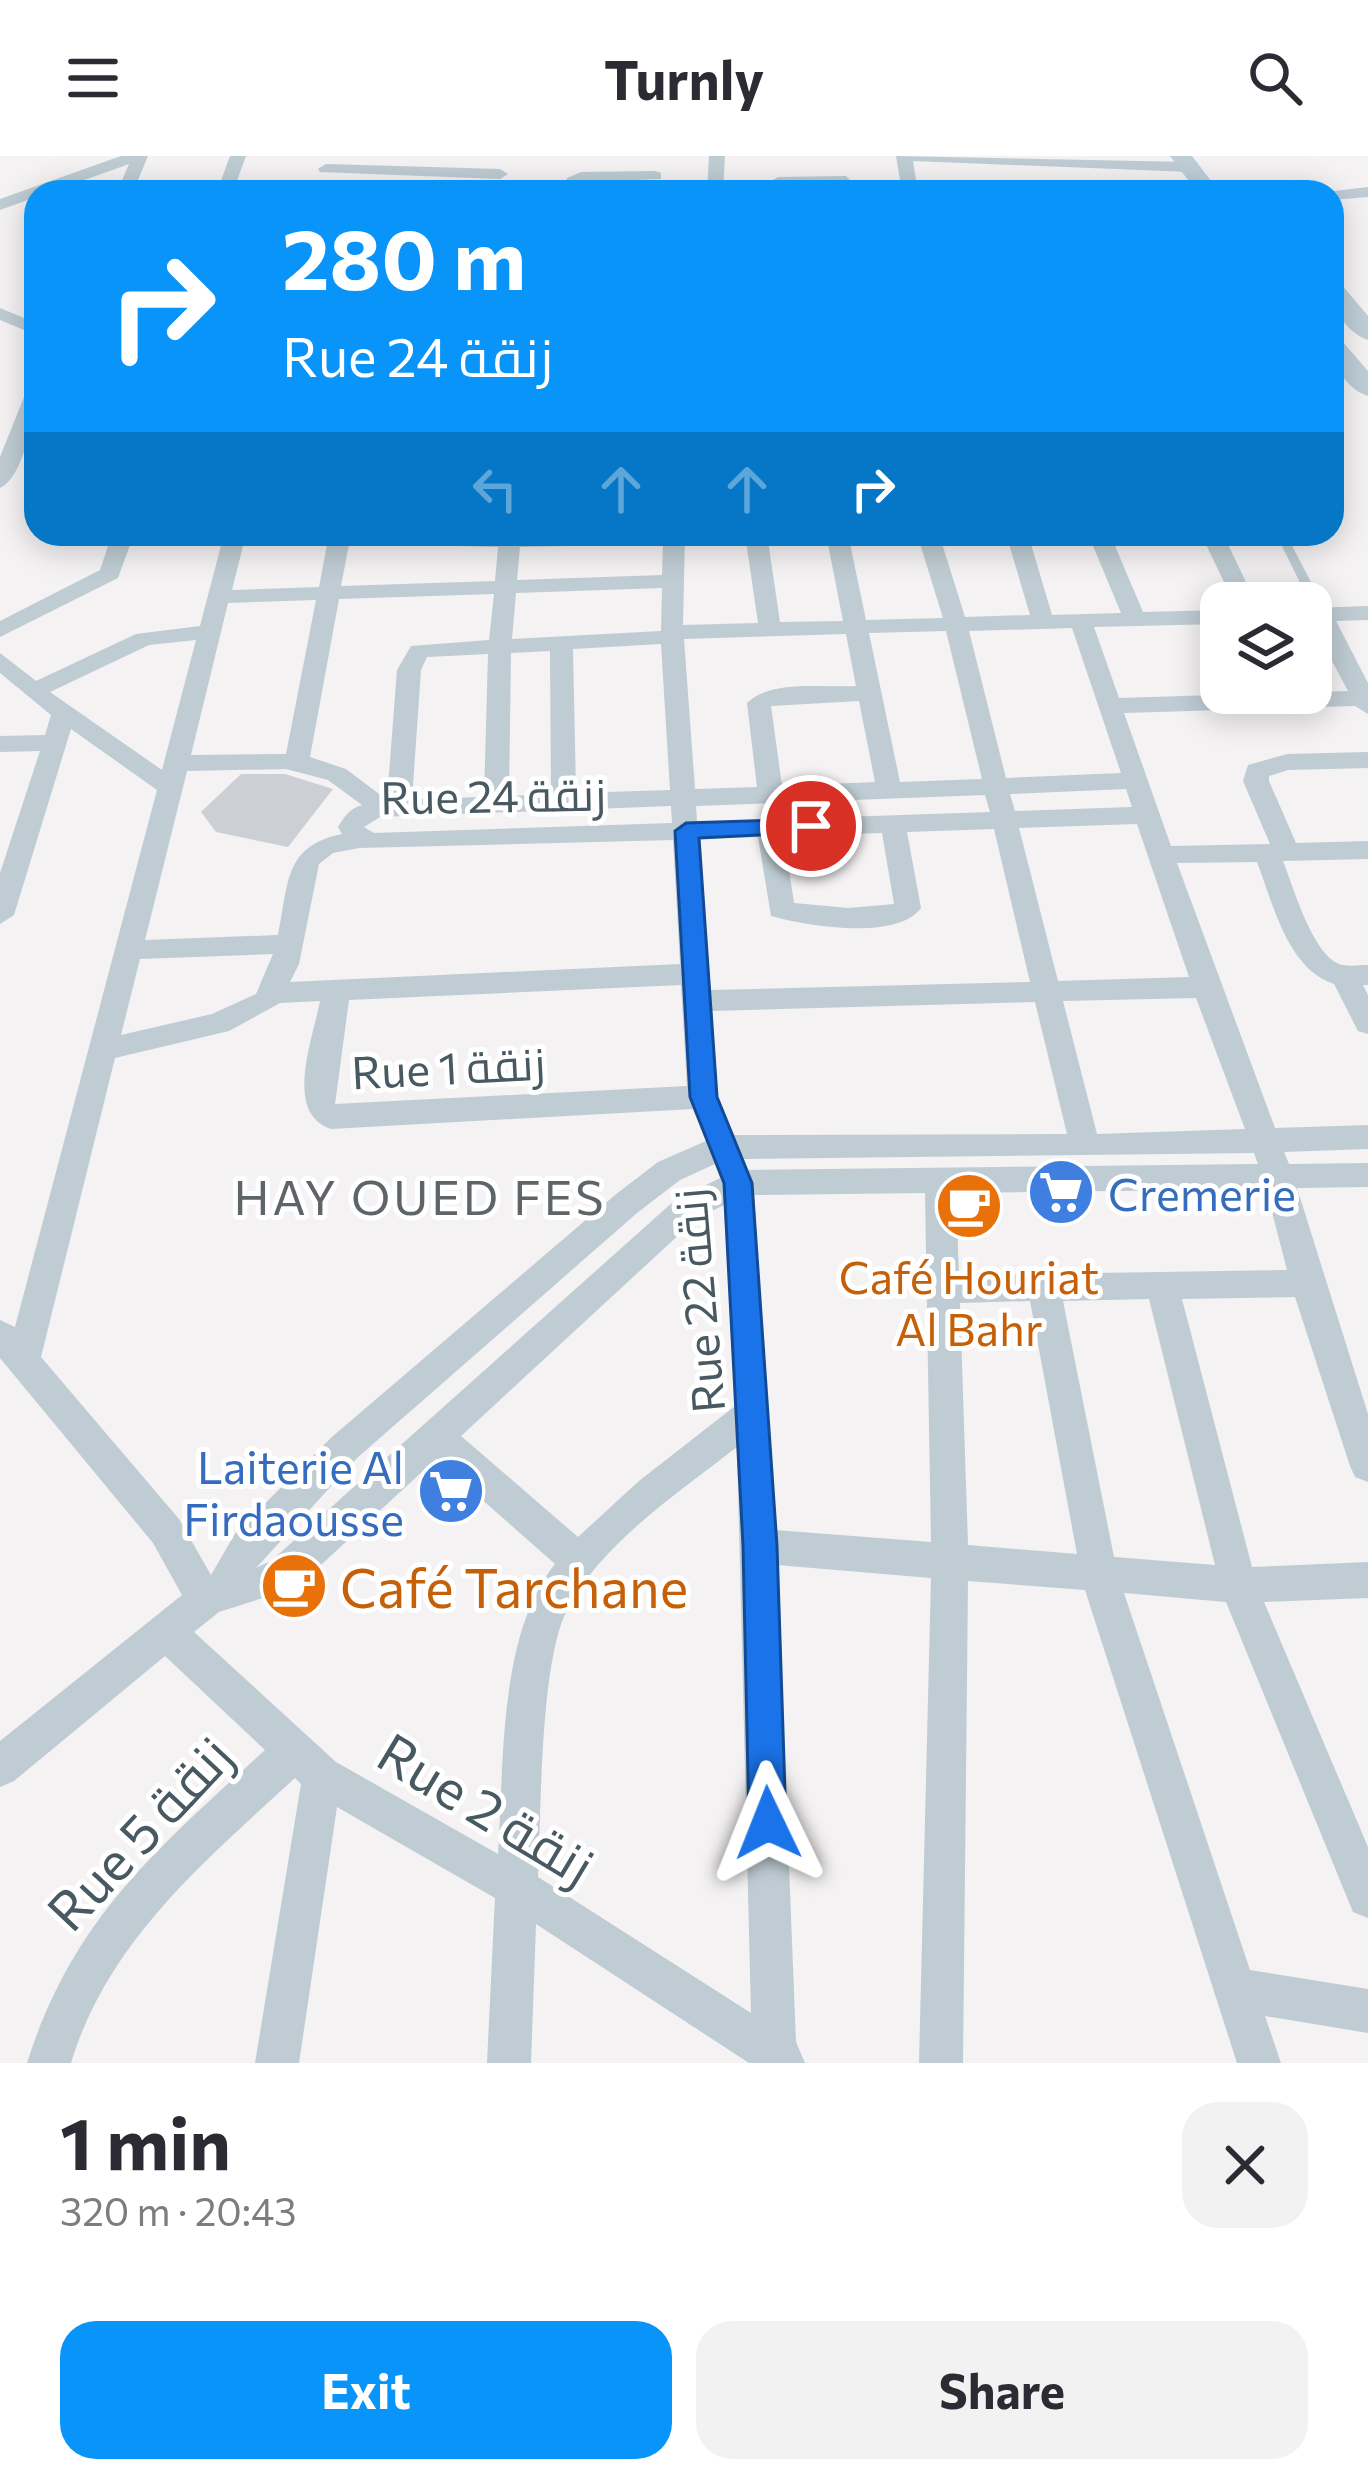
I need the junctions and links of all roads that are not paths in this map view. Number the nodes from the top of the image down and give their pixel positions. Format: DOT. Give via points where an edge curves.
graph roads {
  1 [pos="138,156"];
  2 [pos="904,156"];
  3 [pos="1185,162"];
  4 [pos="327,163"];
  5 [pos="380,164"];
  6 [pos="502,170"];
  7 [pos="437,173"];
  8 [pos="70,180"];
  9 [pos="434,180"];
  10 [pos="575,180"];
  11 [pos="612,180"];
  12 [pos="1344,359"];
  13 [pos="1368,388"];
  14 [pos="24,422"];
  15 [pos="0,482"];
  16 [pos="119,546"];
  17 [pos="232,546"];
  18 [pos="338,546"];
  19 [pos="509,546"];
  20 [pos="673,546"];
  21 [pos="757,546"];
  22 [pos="840,546"];
  23 [pos="932,546"];
  24 [pos="1021,546"];
  25 [pos="1104,546"];
  26 [pos="1218,546"];
  27 [pos="1286,546"];
  28 [pos="670,581"];
  29 [pos="1235,582"];
  30 [pos="1302,582"];
  31 [pos="507,590"];
  32 [pos="330,594"];
  33 [pos="218,597"];
  34 [pos="1368,614"];
  35 [pos="1332,615"];
  36 [pos="1200,618"];
  37 [pos="1135,620"];
  38 [pos="1081,621"];
  39 [pos="1043,622"];
  40 [pos="956,625"];
  41 [pos="858,627"];
  42 [pos="0,630"];
  43 [pos="770,630"];
  44 [pos="209,632"];
  45 [pos="673,635"];
  46 [pos="561,641"];
  47 [pos="1332,641"];
  48 [pos="500,648"];
  49 [pos="0,660"];
  50 [pos="33,691"];
  51 [pos="871,693"];
  52 [pos="1367,701"];
  53 [pos="1109,706"];
  54 [pos="64,713"];
  55 [pos="54,743"];
  56 [pos="0,744"];
  57 [pos="1368,760"];
  58 [pos="298,761"];
  59 [pos="172,775"];
  60 [pos="1134,781"];
  61 [pos="993,786"];
  62 [pos="890,790"];
  63 [pos="770,794"];
  64 [pos="564,802"];
  65 [pos="496,805"];
  66 [pos="390,808"];
  67 [pos="686,814"];
  68 [pos="1146,814"];
  69 [pos="1001,820"];
  70 [pos="893,824"];
  71 [pos="770,828"];
  72 [pos="359,839"];
  73 [pos="10,843"];
  74 [pos="1368,850"];
  75 [pos="1278,854"];
  76 [pos="1162,855"];
  77 [pos="0,916"];
  78 [pos="289,944"];
  79 [pos="128,950"];
  80 [pos="1350,975"];
  81 [pos="695,987"];
  82 [pos="1206,987"];
  83 [pos="336,991"];
  84 [pos="1044,992"];
  85 [pos="273,993"];
  86 [pos="1368,1023"];
  87 [pos="104,1050"];
  88 [pos="703,1097"];
  89 [pos="1368,1137"];
  90 [pos="1263,1142"];
  91 [pos="1085,1146"];
  92 [pos="722,1147"];
  93 [pos="1368,1175"];
  94 [pos="1279,1179"];
  95 [pos="940,1180"];
  96 [pos="738,1183"];
  97 [pos="1307,1282"];
  98 [pos="1162,1286"];
  99 [pos="942,1289"];
  100 [pos="1044,1290"];
  101 [pos="12,1346"];
  102 [pos="753,1413"];
  103 [pos="434,1435"];
  104 [pos="1368,1466"];
  105 [pos="760,1546"];
  106 [pos="950,1562"];
  107 [pos="581,1563"];
  108 [pos="1099,1575"];
  109 [pos="1368,1580"];
  110 [pos="1238,1585"];
  111 [pos="213,1596"];
  112 [pos="164,1630"];
  113 [pos="307,1764"];
  114 [pos="0,1767"];
  115 [pos="514,1886"];
  116 [pos="1368,1897"];
  117 [pos="1234,1989"];
  118 [pos="1368,2011"];
  119 [pos="779,2060"];
  120 [pos="49,2063"];
  121 [pos="277,2063"];
  122 [pos="509,2063"];
  123 [pos="940,2063"];
  124 [pos="1259,2063"];
  1 -- 8 [label="street"];
  2 -- 3 [label="street"];
  4 -- 5 [label="street"];
  5 -- 7 [label="street"];
  6 -- 7 [label="street"];
  7 -- 9 [label="street"];
  10 -- 11 [label="street"];
  12 -- 13 [label="street"];
  14 -- 15 [label="street"];
  16 -- 42 [label="street" via="100,582"];
  17 -- 33 [label="street"];
  18 -- 32 [label="street"];
  19 -- 31 [label="street"];
  20 -- 28 [label="street, Rue 22 زنقة"];
  21 -- 43 [label="street"];
  22 -- 41 [label="street"];
  23 -- 40 [label="street"];
  24 -- 39 [label="street"];
  25 -- 37 [label="street"];
  26 -- 29 [label="street"];
  27 -- 30 [label="lane"];
  28 -- 31 [label="street"];
  28 -- 45 [label="street, Rue 22 زنقة"];
  31 -- 32 [label="street"];
  31 -- 48 [label="street"];
  32 -- 33 [label="street"];
  32 -- 58 [label="street"];
  33 -- 44 [label="street"];
  34 -- 35 [label="street"];
  36 -- 37 [label="street"];
  37 -- 38 [label="street"];
  38 -- 39 [label="street"];
  38 -- 53 [label="street"];
  39 -- 40 [label="street"];
  40 -- 41 [label="street"];
  40 -- 61 [label="street"];
  41 -- 43 [label="street"];
  41 -- 51 [label="street"];
  43 -- 45 [label="street"];
  44 -- 50 [label="street" via="145,639"];
  44 -- 59 [label="street"];
  45 -- 46 [label="street"];
  45 -- 67 [label="street, Rue 22 زنقة"];
  46 -- 48 [label="street"];
  46 -- 64 [label="street"];
  47 -- 52 [label="street"];
  48 -- 65 [label="street"];
  48 -- 66 [label="street" via="432,649 412,658"];
  49 -- 50 [label="street"];
  50 -- 54 [label="street"];
  51 -- 62 [label="street"];
  51 -- 63 [label="street" via="759,703"];
  52 -- 53 [label="street"];
  53 -- 60 [label="street"];
  54 -- 55 [label="street"];
  54 -- 59 [label="street"];
  55 -- 56 [label="street"];
  55 -- 73 [label="street"];
  57 -- 75 [label="street" via="1257,771"];
  58 -- 59 [label="street"];
  58 -- 66 [label="street" via="351,779"];
  59 -- 79 [label="street"];
  60 -- 61 [label="street, Rue 24 زنقة"];
  60 -- 68 [label="street"];
  61 -- 62 [label="street, Rue 24 زنقة"];
  61 -- 69 [label="street"];
  62 -- 63 [label="street, Rue 24 زنقة"];
  63 -- 67 [label="street, Rue 24 زنقة"];
  64 -- 65 [label="street, Rue 24 زنقة"];
  64 -- 67 [label="street, Rue 24 زنقة"];
  65 -- 66 [label="street, Rue 24 زنقة"];
  66 -- 72 [label="street, Rue 24 زنقة" via="354,820"];
  67 -- 71 [label="street, Rue 24 زنقة"];
  67 -- 72 [label="street, Rue 24 زنقة"];
  67 -- 81 [label="street, Rue 22 زنقة"];
  68 -- 69 [label="street, Rue 24 زنقة"];
  68 -- 76 [label="street"];
  69 -- 70 [label="street, Rue 24 زنقة"];
  69 -- 84 [label="street"];
  70 -- 71 [label="street, Rue 24 زنقة"];
  70 -- 71 [label="street" via="908,908 897,917 781,909"];
  72 -- 78 [label="street" via="325,846 307,860"];
  73 -- 77 [label="street"];
  74 -- 75 [label="street"];
  75 -- 76 [label="street"];
  75 -- 80 [label="street" via="1305,945 1319,966"];
  76 -- 82 [label="street"];
  78 -- 79 [label="street"];
  78 -- 85 [label="street"];
  79 -- 87 [label="street"];
  80 -- 86 [label="street"];
  81 -- 83 [label="street"];
  81 -- 84 [label="street"];
  81 -- 88 [label="street, Rue 22 زنقة"];
  82 -- 84 [label="street"];
  82 -- 90 [label="street"];
  83 -- 85 [label="street"];
  83 -- 88 [label="street, Rue 1 زنقة" via="318,1096 332,1117"];
  84 -- 91 [label="street"];
  85 -- 87 [label="street" via="241,1016"];
  87 -- 101 [label="street"];
  88 -- 92 [label="street, Rue 22 زنقة"];
  89 -- 90 [label="street"];
  90 -- 91 [label="street"];
  90 -- 94 [label="street"];
  91 -- 92 [label="street"];
  92 -- 96 [label="street, Rue 22 زنقة"];
  92 -- 111 [label="street" via="669,1171 626,1204 362,1433 249,1544"];
  93 -- 94 [label="street"];
  94 -- 95 [label="street"];
  94 -- 97 [label="street"];
  95 -- 96 [label="street"];
  95 -- 99 [label="street"];
  96 -- 102 [label="street, Rue 22 زنقة"];
  96 -- 103 [label="street" via="685,1210"];
  97 -- 98 [label="street"];
  97 -- 104 [label="street"];
  98 -- 100 [label="street"];
  98 -- 110 [label="street"];
  99 -- 100 [label="street"];
  99 -- 106 [label="street"];
  100 -- 108 [label="street"];
  101 -- 111 [label="street"];
  102 -- 105 [label="street, Rue 22 زنقة"];
  102 -- 107 [label="street"];
  103 -- 107 [label="street"];
  103 -- 111 [label="street" via="284,1574"];
  105 -- 106 [label="street"];
  105 -- 119 [label="street, Rue 22 زنقة"];
  106 -- 108 [label="street"];
  106 -- 123 [label="street"];
  107 -- 115 [label="street" via="543,1615 534,1658"];
  108 -- 110 [label="street"];
  108 -- 117 [label="street"];
  109 -- 110 [label="street"];
  110 -- 116 [label="street"];
  111 -- 112 [label="street"];
  112 -- 113 [label="street, Rue 2 زنقة"];
  112 -- 114 [label="street"];
  113 -- 115 [label="street, Rue 2 زنقة"];
  113 -- 120 [label="street, Rue 5 زنقة" via="106,1940 67,2003"];
  113 -- 121 [label="street"];
  115 -- 119 [label="street, Rue 2 زنقة"];
  115 -- 122 [label="street"];
  117 -- 118 [label="street"];
  117 -- 124 [label="street"];
}
